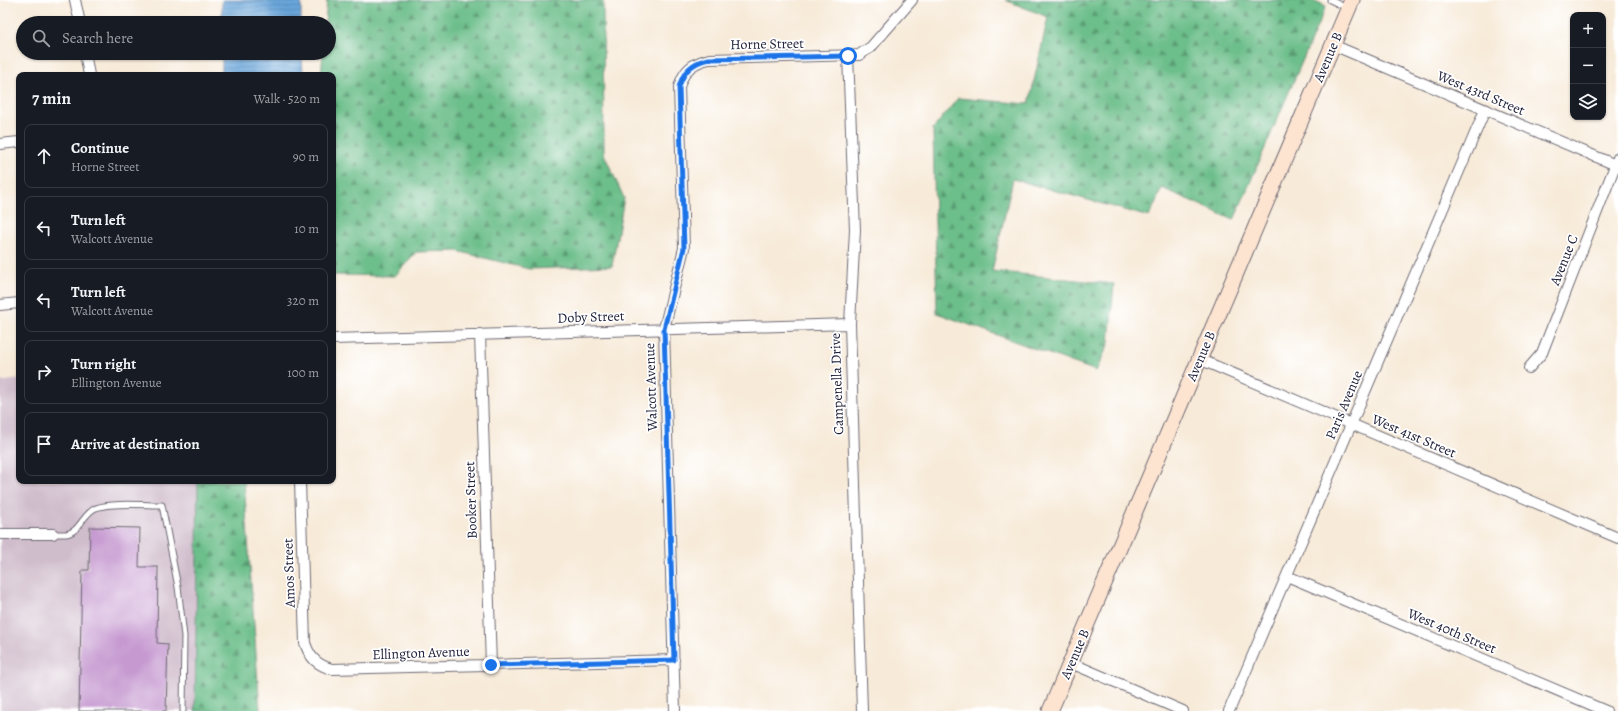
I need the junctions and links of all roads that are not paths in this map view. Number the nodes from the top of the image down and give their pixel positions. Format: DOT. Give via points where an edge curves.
graph roads {
  1 [pos="75,0"];
  2 [pos="912,0"];
  3 [pos="1330,0"];
  4 [pos="1350,4"];
  5 [pos="78,16"];
  6 [pos="1333,45"];
  7 [pos="848,56"];
  8 [pos="86,60"];
  9 [pos="688,68"];
  10 [pos="88,72"];
  11 [pos="1484,110"];
  12 [pos="16,142"];
  13 [pos="0,144"];
  14 [pos="1617,163"];
  15 [pos="16,303"];
  16 [pos="0,305"];
  17 [pos="850,324"];
  18 [pos="664,329"];
  19 [pos="480,334"];
  20 [pos="336,339"];
  21 [pos="1199,359"];
  22 [pos="1529,368"];
  23 [pos="1352,425"];
  24 [pos="300,484"];
  25 [pos="0,534"];
  26 [pos="53,534"];
  27 [pos="1618,538"];
  28 [pos="1287,576"];
  29 [pos="674,660"];
  30 [pos="314,661"];
  31 [pos="1071,663"];
  32 [pos="491,665"];
  33 [pos="183,711"];
  34 [pos="675,711"];
  35 [pos="862,711"];
  36 [pos="1050,711"];
  37 [pos="1183,711"];
  38 [pos="1229,711"];
  39 [pos="1606,711"];
  1 -- 5 [label="street"];
  2 -- 7 [label="street, Horne Street" via="871,47 859,55"];
  3 -- 4 [label="lane"];
  4 -- 6 [label="main road, Avenue B"];
  6 -- 11 [label="street, West 43rd Street"];
  6 -- 21 [label="main road, Avenue B"];
  7 -- 9 [label="street, Horne Street" via="709,59"];
  7 -- 17 [label="street, Campenella Drive" via="854,230"];
  8 -- 10 [label="street"];
  9 -- 18 [label="street, Walcott Avenue" via="679,87 684,248"];
  11 -- 14 [label="street, West 43rd Street"];
  11 -- 23 [label="street, Paris Avenue"];
  12 -- 13 [label="street"];
  14 -- 22 [label="street, Avenue C" via="1542,353"];
  15 -- 16 [label="street"];
  17 -- 18 [label="street, Doby Street"];
  17 -- 35 [label="street, Campenella Drive"];
  18 -- 19 [label="street, Doby Street"];
  18 -- 29 [label="street, Walcott Avenue"];
  19 -- 20 [label="street, Doby Street"];
  19 -- 32 [label="street, Booker Street"];
  21 -- 23 [label="street, West 41st Street"];
  21 -- 31 [label="main road, Avenue B"];
  23 -- 27 [label="street, West 41st Street"];
  23 -- 28 [label="street, Paris Avenue"];
  24 -- 30 [label="street, Amos Street" via="305,643"];
  25 -- 26 [label="street"];
  26 -- 33 [label="lane" via="66,534 72,531 96,508 162,505 178,587 184,636"];
  28 -- 38 [label="street, Paris Avenue"];
  28 -- 39 [label="street, West 40th Street"];
  29 -- 32 [label="street, Ellington Avenue"];
  29 -- 34 [label="street, Walcott Avenue"];
  30 -- 32 [label="street, Ellington Avenue" via="332,669"];
  31 -- 36 [label="main road, Avenue B"];
  31 -- 37 [label="street"];
}
